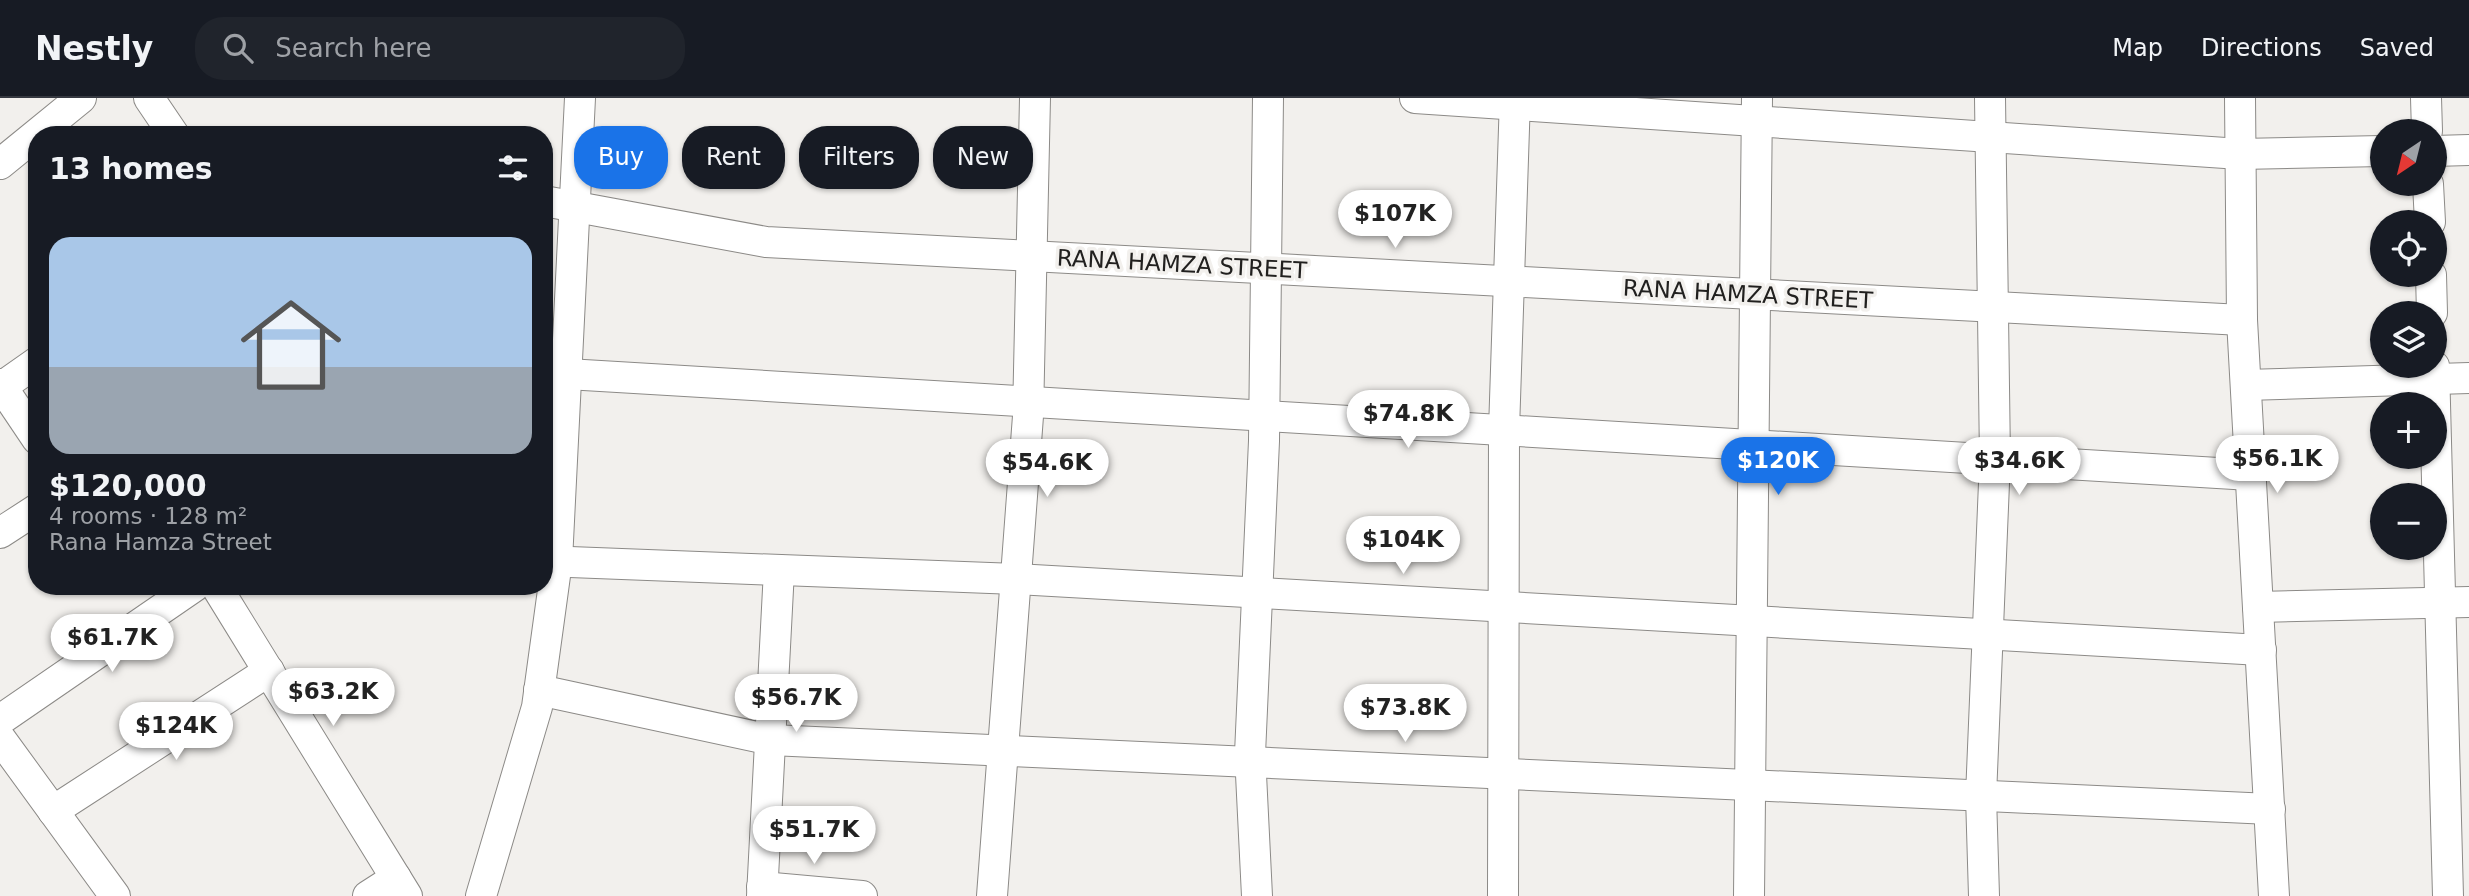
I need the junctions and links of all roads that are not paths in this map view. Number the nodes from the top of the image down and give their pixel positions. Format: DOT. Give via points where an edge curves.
graph roads {
  1 [pos="82,98"];
  2 [pos="149,98"];
  3 [pos="580,98"];
  4 [pos="1035,98"];
  5 [pos="1268,98"];
  6 [pos="1415,98"];
  7 [pos="1990,98"];
  8 [pos="2240,98"];
  9 [pos="2426,98"];
  10 [pos="1515,101"];
  11 [pos="1757,109"];
  12 [pos="2427,119"];
  13 [pos="47,126"];
  14 [pos="168,126"];
  15 [pos="1990,137"];
  16 [pos="28,141"];
  17 [pos="2447,150"];
  18 [pos="2469,150"];
  19 [pos="2370,151"];
  20 [pos="2240,154"];
  21 [pos="0,164"];
  22 [pos="553,203"];
  23 [pos="576,208"];
  24 [pos="1031,256"];
  25 [pos="1266,269"];
  26 [pos="1509,281"];
  27 [pos="1755,295"];
  28 [pos="1992,307"];
  29 [pos="2242,320"];
  30 [pos="28,368"];
  31 [pos="556,372"];
  32 [pos="2447,374"];
  33 [pos="2370,376"];
  34 [pos="2435,378"];
  35 [pos="2469,378"];
  36 [pos="2246,385"];
  37 [pos="1,386"];
  38 [pos="1028,402"];
  39 [pos="1265,416"];
  40 [pos="28,426"];
  41 [pos="1504,430"];
  42 [pos="1754,445"];
  43 [pos="1994,459"];
  44 [pos="553,466"];
  45 [pos="2251,475"];
  46 [pos="28,515"];
  47 [pos="0,533"];
  48 [pos="553,561"];
  49 [pos="779,570"];
  50 [pos="1016,579"];
  51 [pos="1258,593"];
  52 [pos="182,595"];
  53 [pos="222,595"];
  54 [pos="547,595"];
  55 [pos="2455,602"];
  56 [pos="1503,607"];
  57 [pos="2258,607"];
  58 [pos="1752,621"];
  59 [pos="1987,635"];
  60 [pos="2261,650"];
  61 [pos="268,671"];
  62 [pos="539,690"];
  63 [pos="0,720"];
  64 [pos="0,737"];
  65 [pos="771,740"];
  66 [pos="1003,751"];
  67 [pos="1250,762"];
  68 [pos="1502,774"];
  69 [pos="1750,785"];
  70 [pos="1981,796"];
  71 [pos="2270,809"];
  72 [pos="53,811"];
  73 [pos="401,887"];
  74 [pos="762,891"];
  75 [pos="115,896"];
  76 [pos="368,896"];
  77 [pos="481,896"];
  78 [pos="862,896"];
  79 [pos="992,896"];
  80 [pos="1256,896"];
  81 [pos="1503,896"];
  82 [pos="1749,896"];
  83 [pos="1984,896"];
  84 [pos="2274,896"];
  85 [pos="2448,896"];
  1 -- 13 [label="street"];
  2 -- 14 [label="street"];
  3 -- 23 [label="street"];
  4 -- 24 [label="street"];
  5 -- 25 [label="street"];
  6 -- 10 [label="street"];
  7 -- 15 [label="street"];
  8 -- 20 [label="street"];
  9 -- 12 [label="street"];
  10 -- 11 [label="street"];
  10 -- 26 [label="street"];
  11 -- 15 [label="street"];
  11 -- 27 [label="street"];
  15 -- 20 [label="street"];
  15 -- 28 [label="street"];
  16 -- 21 [label="street"];
  17 -- 18 [label="street"];
  19 -- 20 [label="street"];
  20 -- 29 [label="street"];
  22 -- 23 [label="street, RANA HAMZA STREET"];
  23 -- 24 [label="street, RANA HAMZA STREET" via="766,242"];
  23 -- 31 [label="street"];
  24 -- 25 [label="street, RANA HAMZA STREET"];
  24 -- 38 [label="street"];
  25 -- 26 [label="street, RANA HAMZA STREET"];
  25 -- 39 [label="street"];
  26 -- 27 [label="street, RANA HAMZA STREET"];
  26 -- 41 [label="street"];
  27 -- 28 [label="street, RANA HAMZA STREET"];
  27 -- 42 [label="street"];
  28 -- 29 [label="street, RANA HAMZA STREET"];
  28 -- 43 [label="street"];
  29 -- 36 [label="street"];
  30 -- 37 [label="street"];
  31 -- 38 [label="street"];
  31 -- 44 [label="street"];
  32 -- 35 [label="street"];
  33 -- 36 [label="street"];
  34 -- 55 [label="street"];
  36 -- 45 [label="street"];
  37 -- 40 [label="street"];
  38 -- 39 [label="street"];
  38 -- 50 [label="street"];
  39 -- 41 [label="street"];
  39 -- 51 [label="street"];
  41 -- 42 [label="street"];
  41 -- 56 [label="street"];
  42 -- 43 [label="street"];
  42 -- 58 [label="street"];
  43 -- 45 [label="street"];
  43 -- 59 [label="street"];
  45 -- 57 [label="street"];
  46 -- 47 [label="street"];
  48 -- 49 [label="street"];
  49 -- 50 [label="street"];
  49 -- 65 [label="street"];
  50 -- 51 [label="street"];
  50 -- 66 [label="street"];
  51 -- 56 [label="street"];
  51 -- 67 [label="street"];
  52 -- 63 [label="street"];
  53 -- 61 [label="street"];
  54 -- 62 [label="street"];
  55 -- 57 [label="street"];
  55 -- 85 [label="street"];
  56 -- 58 [label="street"];
  56 -- 68 [label="street"];
  57 -- 60 [label="street"];
  58 -- 59 [label="street"];
  58 -- 69 [label="street"];
  59 -- 60 [label="street"];
  59 -- 70 [label="street"];
  60 -- 71 [label="street"];
  61 -- 72 [label="street"];
  61 -- 73 [label="street"];
  62 -- 65 [label="street"];
  62 -- 77 [label="street"];
  64 -- 72 [label="street"];
  65 -- 66 [label="street"];
  65 -- 74 [label="street"];
  66 -- 67 [label="street"];
  66 -- 79 [label="street"];
  67 -- 68 [label="street"];
  67 -- 80 [label="street"];
  68 -- 69 [label="street"];
  68 -- 81 [label="street"];
  69 -- 70 [label="street"];
  69 -- 82 [label="street"];
  70 -- 71 [label="street"];
  70 -- 83 [label="street"];
  71 -- 84 [label="street"];
  72 -- 75 [label="street"];
  73 -- 76 [label="street"];
  74 -- 78 [label="street"];
}
